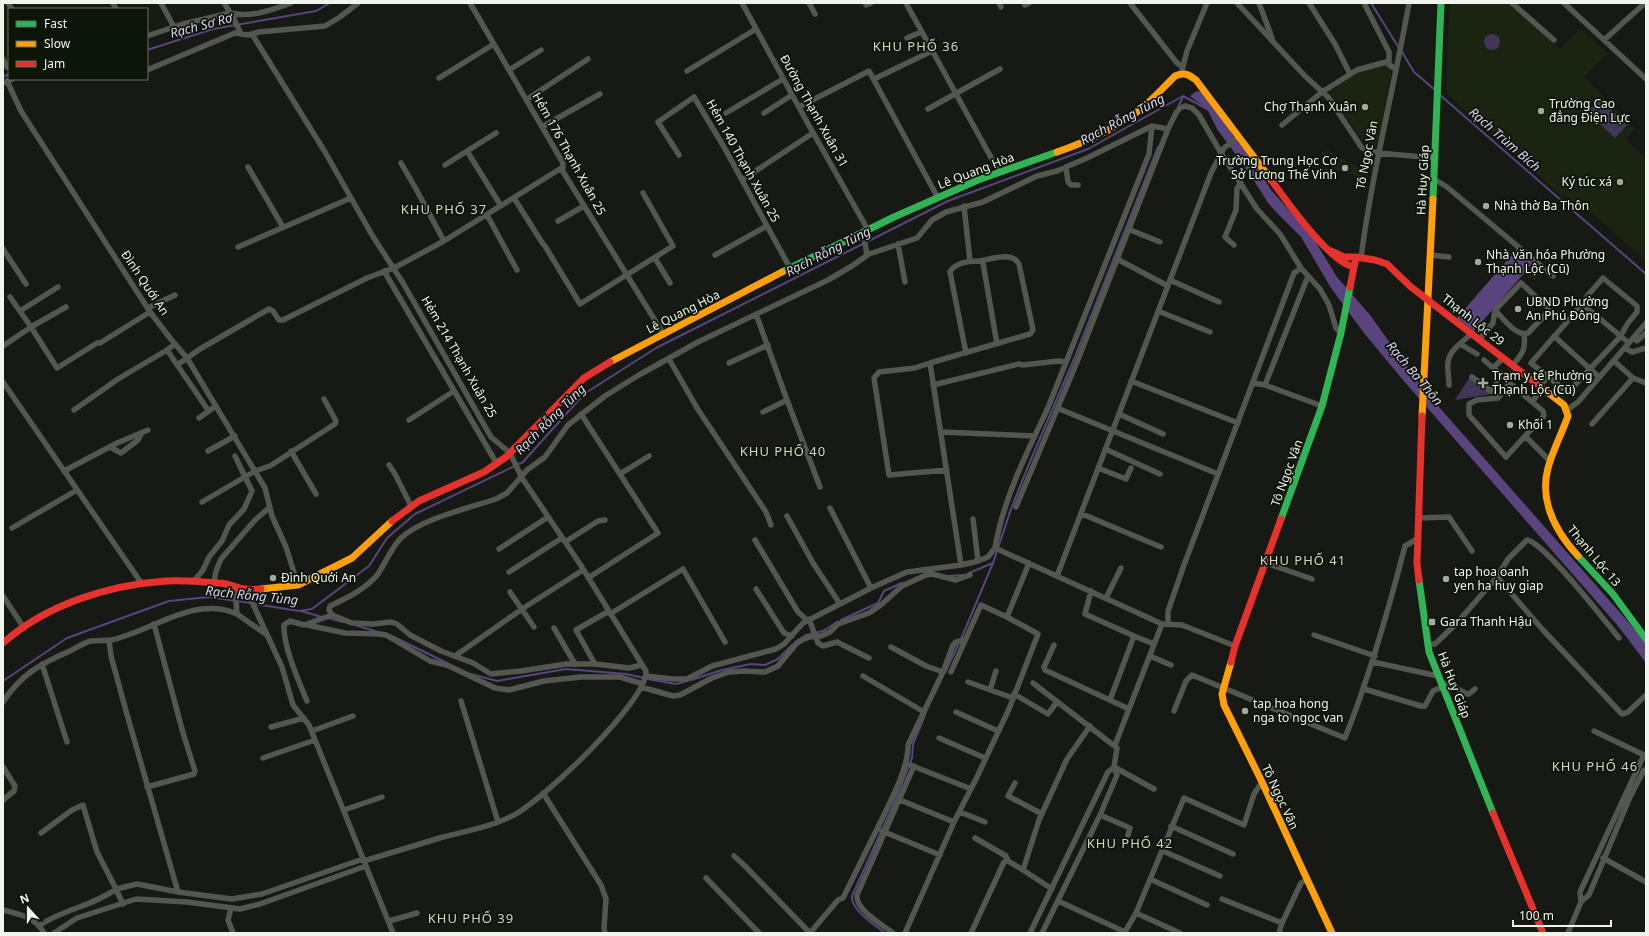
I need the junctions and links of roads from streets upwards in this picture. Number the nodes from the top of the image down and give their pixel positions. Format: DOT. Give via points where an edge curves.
graph roads {
  1 [pos="162,3"];
  2 [pos="224,3"];
  3 [pos="291,3"];
  4 [pos="358,3"];
  5 [pos="470,3"];
  6 [pos="742,3"];
  7 [pos="810,3"];
  8 [pos="906,3"];
  9 [pos="1130,3"];
  10 [pos="1206,3"];
  11 [pos="1237,3"];
  12 [pos="1259,3"];
  13 [pos="1309,3"];
  14 [pos="1364,3"];
  15 [pos="1409,3"];
  16 [pos="1441,3"];
  17 [pos="1512,3"];
  18 [pos="1564,3"];
  19 [pos="1645,3"];
  20 [pos="815,14"];
  21 [pos="232,15"];
  22 [pos="174,28"];
  23 [pos="756,30"];
  24 [pos="240,32"];
  25 [pos="922,32"];
  26 [pos="252,34"];
  27 [pos="148,36"];
  28 [pos="907,38"];
  29 [pos="1554,40"];
  30 [pos="1604,40"];
  31 [pos="1272,41"];
  32 [pos="494,44"];
  33 [pos="541,50"];
  34 [pos="932,51"];
  35 [pos="3,59"];
  36 [pos="588,59"];
  37 [pos="1389,64"];
  38 [pos="1396,66"];
  39 [pos="6,67"];
  40 [pos="1000,69"];
  41 [pos="148,70"];
  42 [pos="508,70"];
  43 [pos="1182,70"];
  44 [pos="687,71"];
  45 [pos="1350,74"];
  46 [pos="439,78"];
  47 [pos="783,79"];
  48 [pos="874,79"];
  49 [pos="1646,79"];
  50 [pos="8,81"];
  51 [pos="1322,92"];
  52 [pos="600,94"];
  53 [pos="956,94"];
  54 [pos="792,95"];
  55 [pos="526,100"];
  56 [pos="798,107"];
  57 [pos="928,109"];
  58 [pos="726,113"];
  59 [pos="764,113"];
  60 [pos="1152,126"];
  61 [pos="1282,126"];
  62 [pos="542,127"];
  63 [pos="1168,130"];
  64 [pos="496,133"];
  65 [pos="813,133"];
  66 [pos="1238,138"];
  67 [pos="1222,150"];
  68 [pos="466,151"];
  69 [pos="1378,153"];
  70 [pos="679,155"];
  71 [pos="1435,158"];
  72 [pos="401,163"];
  73 [pos="445,165"];
  74 [pos="248,167"];
  75 [pos="562,167"];
  76 [pos="1067,169"];
  77 [pos="999,172"];
  78 [pos="1434,179"];
  79 [pos="742,180"];
  80 [pos="1241,183"];
  81 [pos="1078,185"];
  82 [pos="643,193"];
  83 [pos="350,198"];
  84 [pos="514,198"];
  85 [pos="938,198"];
  86 [pos="501,206"];
  87 [pos="584,206"];
  88 [pos="964,206"];
  89 [pos="487,215"];
  90 [pos="558,221"];
  91 [pos="767,226"];
  92 [pos="283,227"];
  93 [pos="1128,229"];
  94 [pos="865,233"];
  95 [pos="444,241"];
  96 [pos="1160,242"];
  97 [pos="898,244"];
  98 [pos="1234,245"];
  99 [pos="238,247"];
  100 [pos="3,249"];
  101 [pos="1327,249"];
  102 [pos="867,253"];
  103 [pos="715,255"];
  104 [pos="1430,255"];
  105 [pos="1449,257"];
  106 [pos="655,258"];
  107 [pos="1358,258"];
  108 [pos="1117,259"];
  109 [pos="970,261"];
  110 [pos="980,261"];
  111 [pos="1353,267"];
  112 [pos="394,268"];
  113 [pos="790,268"];
  114 [pos="1301,268"];
  115 [pos="517,270"];
  116 [pos="384,271"];
  117 [pos="626,275"];
  118 [pos="1308,276"];
  119 [pos="1553,276"];
  120 [pos="905,282"];
  121 [pos="670,283"];
  122 [pos="1169,283"];
  123 [pos="26,284"];
  124 [pos="58,287"];
  125 [pos="175,295"];
  126 [pos="10,297"];
  127 [pos="1428,299"];
  128 [pos="1220,302"];
  129 [pos="1582,304"];
  130 [pos="66,307"];
  131 [pos="149,310"];
  132 [pos="1495,310"];
  133 [pos="20,311"];
  134 [pos="1158,311"];
  135 [pos="756,314"];
  136 [pos="1646,324"];
  137 [pos="32,327"];
  138 [pos="1210,332"];
  139 [pos="1341,333"];
  140 [pos="1472,333"];
  141 [pos="1524,334"];
  142 [pos="1646,334"];
  143 [pos="664,335"];
  144 [pos="1554,336"];
  145 [pos="1620,336"];
  146 [pos="1480,339"];
  147 [pos="1629,343"];
  148 [pos="175,344"];
  149 [pos="997,344"];
  150 [pos="1460,344"];
  151 [pos="768,345"];
  152 [pos="3,346"];
  153 [pos="1646,348"];
  154 [pos="166,350"];
  155 [pos="966,353"];
  156 [pos="1477,354"];
  157 [pos="187,358"];
  158 [pos="1503,358"];
  159 [pos="670,359"];
  160 [pos="1484,360"];
  161 [pos="1614,361"];
  162 [pos="1066,362"];
  163 [pos="729,363"];
  164 [pos="930,363"];
  165 [pos="177,365"];
  166 [pos="1513,366"];
  167 [pos="1493,368"];
  168 [pos="1591,368"];
  169 [pos="1472,377"];
  170 [pos="1548,377"];
  171 [pos="1599,377"];
  172 [pos="1633,378"];
  173 [pos="1131,381"];
  174 [pos="3,382"];
  175 [pos="1254,383"];
  176 [pos="1646,383"];
  177 [pos="933,385"];
  178 [pos="1264,385"];
  179 [pos="1449,385"];
  180 [pos="1541,388"];
  181 [pos="454,392"];
  182 [pos="324,399"];
  183 [pos="787,400"];
  184 [pos="1532,402"];
  185 [pos="216,406"];
  186 [pos="1322,406"];
  187 [pos="1057,408"];
  188 [pos="74,410"];
  189 [pos="208,410"];
  190 [pos="1567,410"];
  191 [pos="763,412"];
  192 [pos="581,414"];
  193 [pos="1119,414"];
  194 [pos="199,418"];
  195 [pos="409,420"];
  196 [pos="1238,423"];
  197 [pos="1592,424"];
  198 [pos="148,430"];
  199 [pos="941,432"];
  200 [pos="1112,432"];
  201 [pos="141,434"];
  202 [pos="1163,434"];
  203 [pos="1039,435"];
  204 [pos="235,436"];
  205 [pos="1525,436"];
  206 [pos="110,447"];
  207 [pos="1106,449"];
  208 [pos="208,451"];
  209 [pos="291,451"];
  210 [pos="235,456"];
  211 [pos="509,456"];
  212 [pos="649,456"];
  213 [pos="1550,461"];
  214 [pos="497,464"];
  215 [pos="389,465"];
  216 [pos="1098,468"];
  217 [pos="1131,468"];
  218 [pos="947,470"];
  219 [pos="64,471"];
  220 [pos="255,471"];
  221 [pos="620,474"];
  222 [pos="1160,474"];
  223 [pos="1218,474"];
  224 [pos="245,477"];
  225 [pos="521,477"];
  226 [pos="820,487"];
  227 [pos="77,490"];
  228 [pos="316,494"];
  229 [pos="202,502"];
  230 [pos="411,506"];
  231 [pos="270,507"];
  232 [pos="1016,507"];
  233 [pos="830,508"];
  234 [pos="1082,514"];
  235 [pos="786,516"];
  236 [pos="548,517"];
  237 [pos="1418,518"];
  238 [pos="973,519"];
  239 [pos="605,520"];
  240 [pos="771,524"];
  241 [pos="12,528"];
  242 [pos="1417,538"];
  243 [pos="563,540"];
  244 [pos="755,540"];
  245 [pos="1161,546"];
  246 [pos="996,548"];
  247 [pos="499,549"];
  248 [pos="1472,551"];
  249 [pos="978,561"];
  250 [pos="1029,563"];
  251 [pos="1266,563"];
  252 [pos="961,565"];
  253 [pos="1121,568"];
  254 [pos="584,570"];
  255 [pos="509,572"];
  256 [pos="970,575"];
  257 [pos="1057,576"];
  258 [pos="1497,577"];
  259 [pos="588,578"];
  260 [pos="1312,579"];
  261 [pos="194,581"];
  262 [pos="214,582"];
  263 [pos="142,584"];
  264 [pos="298,585"];
  265 [pos="756,588"];
  266 [pos="871,588"];
  267 [pos="235,589"];
  268 [pos="1091,591"];
  269 [pos="247,592"];
  270 [pos="510,592"];
  271 [pos="3,596"];
  272 [pos="1106,598"];
  273 [pos="840,604"];
  274 [pos="522,609"];
  275 [pos="236,612"];
  276 [pos="610,613"];
  277 [pos="332,615"];
  278 [pos="1007,617"];
  279 [pos="809,621"];
  280 [pos="154,624"];
  281 [pos="308,624"];
  282 [pos="1165,624"];
  283 [pos="534,626"];
  284 [pos="24,628"];
  285 [pos="554,628"];
  286 [pos="267,635"];
  287 [pos="1314,635"];
  288 [pos="792,636"];
  289 [pos="816,636"];
  290 [pos="1134,636"];
  291 [pos="1619,638"];
  292 [pos="1646,639"];
  293 [pos="109,640"];
  294 [pos="963,641"];
  295 [pos="725,642"];
  296 [pos="3,643"];
  297 [pos="1154,644"];
  298 [pos="1427,644"];
  299 [pos="1054,645"];
  300 [pos="1235,646"];
  301 [pos="891,647"];
  302 [pos="455,656"];
  303 [pos="1150,656"];
  304 [pos="869,658"];
  305 [pos="1374,659"];
  306 [pos="42,664"];
  307 [pos="575,664"];
  308 [pos="595,664"];
  309 [pos="642,665"];
  310 [pos="1171,665"];
  311 [pos="996,671"];
  312 [pos="943,672"];
  313 [pos="951,672"];
  314 [pos="863,676"];
  315 [pos="1438,676"];
  316 [pos="644,682"];
  317 [pos="968,682"];
  318 [pos="1033,683"];
  319 [pos="1441,685"];
  320 [pos="1224,689"];
  321 [pos="1364,689"];
  322 [pos="1475,689"];
  323 [pos="990,690"];
  324 [pos="1013,696"];
  325 [pos="1645,696"];
  326 [pos="1110,700"];
  327 [pos="307,701"];
  328 [pos="461,701"];
  329 [pos="3,702"];
  330 [pos="1056,702"];
  331 [pos="1129,709"];
  332 [pos="1174,711"];
  333 [pos="924,712"];
  334 [pos="956,712"];
  335 [pos="353,716"];
  336 [pos="304,718"];
  337 [pos="1090,726"];
  338 [pos="271,727"];
  339 [pos="312,731"];
  340 [pos="998,731"];
  341 [pos="1594,731"];
  342 [pos="939,738"];
  343 [pos="315,740"];
  344 [pos="67,742"];
  345 [pos="1115,745"];
  346 [pos="263,758"];
  347 [pos="985,758"];
  348 [pos="909,764"];
  349 [pos="3,767"];
  350 [pos="1114,767"];
  351 [pos="1646,772"];
  352 [pos="1262,782"];
  353 [pos="1015,783"];
  354 [pos="147,787"];
  355 [pos="971,789"];
  356 [pos="1154,789"];
  357 [pos="543,793"];
  358 [pos="382,797"];
  359 [pos="3,800"];
  360 [pos="900,800"];
  361 [pos="344,810"];
  362 [pos="960,812"];
  363 [pos="1042,814"];
  364 [pos="1100,815"];
  365 [pos="498,822"];
  366 [pos="954,822"];
  367 [pos="985,822"];
  368 [pos="1171,826"];
  369 [pos="876,829"];
  370 [pos="884,832"];
  371 [pos="41,833"];
  372 [pos="1128,834"];
  373 [pos="975,838"];
  374 [pos="1162,851"];
  375 [pos="1233,854"];
  376 [pos="940,855"];
  377 [pos="734,856"];
  378 [pos="1603,858"];
  379 [pos="1008,861"];
  380 [pos="364,862"];
  381 [pos="1023,870"];
  382 [pos="1220,876"];
  383 [pos="706,878"];
  384 [pos="1150,879"];
  385 [pos="1306,880"];
  386 [pos="1646,882"];
  387 [pos="116,889"];
  388 [pos="1052,889"];
  389 [pos="178,892"];
  390 [pos="1222,899"];
  391 [pos="122,901"];
  392 [pos="1058,901"];
  393 [pos="1581,902"];
  394 [pos="1207,905"];
  395 [pos="232,908"];
  396 [pos="3,910"];
  397 [pos="418,912"];
  398 [pos="1136,913"];
  399 [pos="389,921"];
  400 [pos="1282,922"];
  401 [pos="40,925"];
  402 [pos="44,933"];
  403 [pos="54,933"];
  404 [pos="233,933"];
  405 [pos="393,933"];
  406 [pos="605,933"];
  407 [pos="759,933"];
  408 [pos="810,933"];
  409 [pos="893,933"];
  410 [pos="905,933"];
  411 [pos="970,933"];
  412 [pos="1030,933"];
  413 [pos="1042,933"];
  414 [pos="1180,933"];
  415 [pos="1279,933"];
  416 [pos="1332,933"];
  417 [pos="1543,933"];
  418 [pos="1568,933"];
  1 -- 22 [label="street"];
  2 -- 21 [label="street"];
  3 -- 21 [label="street" via="252,14"];
  4 -- 26 [label="street" via="325,26"];
  5 -- 32 [label="street, Hẻm 176 Thạnh Xuân 25"];
  6 -- 23 [label="street, Đường Thạnh Xuân 31"];
  7 -- 20 [label="street"];
  8 -- 25 [label="street"];
  9 -- 43 [label="street"];
  10 -- 43 [label="street"];
  11 -- 31 [label="street"];
  12 -- 31 [label="street"];
  13 -- 45 [label="street" via="1335,44"];
  14 -- 37 [label="street" via="1389,52"];
  15 -- 38 [label="street, Tô Ngọc Vân"];
  16 -- 71 [label="street, Hà Huy Giáp"];
  17 -- 29 [label="street"];
  18 -- 30 [label="street"];
  19 -- 30 [label="street"];
  21 -- 22 [label="street"];
  21 -- 24 [label="street"];
  22 -- 27 [label="street"];
  23 -- 44 [label="street"];
  23 -- 47 [label="street, Đường Thạnh Xuân 31"];
  24 -- 26 [label="street"];
  24 -- 41 [label="street"];
  25 -- 28 [label="street"];
  25 -- 34 [label="street"];
  26 -- 83 [label="street, Hẻm 214 Thạnh Xuân 25" via="325,152"];
  30 -- 49 [label="street"];
  31 -- 51 [label="street"];
  32 -- 42 [label="street, Hẻm 176 Thạnh Xuân 25"];
  32 -- 46 [label="street"];
  33 -- 42 [label="street"];
  34 -- 48 [label="street"];
  34 -- 53 [label="street"];
  35 -- 39 [label="street"];
  36 -- 55 [label="street"];
  37 -- 38 [label="street"];
  37 -- 45 [label="street" via="1386,62"];
  38 -- 69 [label="street, Tô Ngọc Vân"];
  40 -- 53 [label="street"];
  42 -- 55 [label="street, Hẻm 176 Thạnh Xuân 25"];
  43 -- 66 [label="street" via="1196,80"];
  43 -- 77 [label="street, Lê Quang Hòa" via="1142,108 1112,128 1077,144"];
  45 -- 51 [label="street"];
  47 -- 54 [label="street, Đường Thạnh Xuân 31"];
  47 -- 58 [label="street"];
  48 -- 56 [label="street" via="869,71"];
  48 -- 85 [label="street"];
  50 -- 131 [label="street, Đình Quới An" via="21,111"];
  51 -- 61 [label="street"];
  51 -- 69 [label="street" via="1362,148"];
  52 -- 62 [label="street"];
  53 -- 57 [label="street"];
  53 -- 77 [label="street"];
  54 -- 56 [label="street, Đường Thạnh Xuân 31"];
  54 -- 59 [label="street"];
  55 -- 62 [label="street, Hẻm 176 Thạnh Xuân 25"];
  56 -- 65 [label="street, Đường Thạnh Xuân 31"];
  60 -- 63 [label="street"];
  60 -- 76 [label="street"];
  60 -- 162 [label="street" via="1149,154"];
  62 -- 75 [label="street, Hẻm 176 Thạnh Xuân 25" via="563,163"];
  63 -- 67 [label="street" via="1180,108 1192,108"];
  63 -- 93 [label="street"];
  64 -- 68 [label="street"];
  65 -- 79 [label="street"];
  65 -- 94 [label="street, Đường Thạnh Xuân 31"];
  66 -- 67 [label="street"];
  66 -- 101 [label="street" via="1297,215"];
  67 -- 80 [label="street"];
  67 -- 122 [label="street"];
  68 -- 73 [label="street"];
  68 -- 86 [label="street"];
  69 -- 71 [label="street"];
  69 -- 107 [label="street, Tô Ngọc Vân"];
  70 -- 79 [label="street, Hẻm 140 Thạnh Xuân 25" via="658,122 694,97"];
  71 -- 78 [label="street, Hà Huy Giáp"];
  72 -- 95 [label="street"];
  74 -- 92 [label="street"];
  75 -- 84 [label="street"];
  75 -- 87 [label="street, Hẻm 176 Thạnh Xuân 25"];
  76 -- 81 [label="street" via="1068,182 1071,185"];
  76 -- 88 [label="street" via="1037,176 983,202"];
  77 -- 85 [label="street, Lê Quang Hòa"];
  78 -- 104 [label="street, Hà Huy Giáp"];
  78 -- 119 [label="street" via="1447,187"];
  79 -- 91 [label="street, Hẻm 140 Thạnh Xuân 25"];
  80 -- 98 [label="street" via="1237,188 1236,210 1225,237"];
  80 -- 114 [label="street" via="1257,209 1280,234"];
  82 -- 106 [label="street" via="673,246"];
  83 -- 92 [label="street"];
  83 -- 112 [label="street, Hẻm 214 Thạnh Xuân 25"];
  84 -- 86 [label="street"];
  84 -- 117 [label="street" via="580,304"];
  85 -- 94 [label="street, Lê Quang Hòa"];
  86 -- 89 [label="street"];
  87 -- 90 [label="street"];
  87 -- 117 [label="street, Hẻm 176 Thạnh Xuân 25"];
  88 -- 97 [label="street" via="932,220 917,238"];
  88 -- 109 [label="street"];
  89 -- 95 [label="street"];
  89 -- 115 [label="street"];
  91 -- 103 [label="street"];
  91 -- 113 [label="street, Hẻm 140 Thạnh Xuân 25"];
  92 -- 99 [label="street"];
  93 -- 96 [label="street"];
  93 -- 108 [label="street"];
  94 -- 102 [label="street"];
  94 -- 113 [label="street, Lê Quang Hòa"];
  95 -- 112 [label="street"];
  97 -- 102 [label="street"];
  97 -- 120 [label="street"];
  100 -- 123 [label="street"];
  101 -- 107 [label="street" via="1344,257"];
  101 -- 111 [label="street" via="1337,260"];
  102 -- 135 [label="street" via="852,266 828,280"];
  104 -- 105 [label="street"];
  104 -- 127 [label="street, Hà Huy Giáp"];
  106 -- 117 [label="street"];
  106 -- 121 [label="street"];
  107 -- 111 [label="street, Tô Ngọc Vân"];
  107 -- 127 [label="street, Thạnh Lộc 29" via="1387,264"];
  108 -- 122 [label="street"];
  108 -- 187 [label="street"];
  109 -- 110 [label="street"];
  109 -- 155 [label="street" via="955,266 950,272"];
  110 -- 149 [label="street" via="983,263"];
  110 -- 149 [label="street" via="1010,256 1017,259 1033,325 1030,334"];
  111 -- 139 [label="street, Tô Ngọc Vân"];
  112 -- 116 [label="street"];
  112 -- 211 [label="street, Hẻm 214 Thạnh Xuân 25" via="491,437"];
  113 -- 143 [label="street, Lê Quang Hòa"];
  114 -- 118 [label="street"];
  114 -- 175 [label="street" via="1294,273"];
  116 -- 157 [label="street" via="283,320 279,320 269,309"];
  116 -- 181 [label="street"];
  117 -- 143 [label="street, Hẻm 176 Thạnh Xuân 25"];
  118 -- 139 [label="street" via="1320,289 1329,305 1336,328"];
  118 -- 178 [label="street"];
  122 -- 128 [label="street"];
  122 -- 134 [label="street"];
  124 -- 133 [label="street"];
  125 -- 131 [label="street"];
  126 -- 133 [label="street"];
  127 -- 140 [label="street, Thạnh Lộc 29"];
  127 -- 237 [label="street, Hà Huy Giáp"];
  129 -- 144 [label="street"];
  129 -- 145 [label="street"];
  129 -- 145 [label="street" via="1603,278 1637,306 1637,312"];
  130 -- 137 [label="street"];
  131 -- 137 [label="street" via="57,368"];
  131 -- 148 [label="street, Đình Quới An"];
  132 -- 141 [label="street"];
  132 -- 141 [label="street" via="1521,283 1548,308 1548,312"];
  132 -- 146 [label="street" via="1493,323"];
  133 -- 137 [label="street"];
  134 -- 138 [label="street"];
  134 -- 173 [label="street"];
  135 -- 151 [label="street"];
  135 -- 159 [label="street" via="698,342"];
  136 -- 147 [label="street"];
  137 -- 152 [label="street"];
  139 -- 186 [label="street, Tô Ngọc Vân"];
  140 -- 146 [label="street, Thạnh Lộc 29"];
  140 -- 150 [label="street"];
  141 -- 166 [label="street" via="1526,344"];
  142 -- 147 [label="street"];
  143 -- 211 [label="street, Lê Quang Hòa" via="588,374"];
  144 -- 168 [label="street"];
  144 -- 170 [label="street" via="1531,363"];
  145 -- 147 [label="street"];
  145 -- 168 [label="street"];
  146 -- 158 [label="street, Thạnh Lộc 29"];
  147 -- 153 [label="street" via="1632,352"];
  147 -- 161 [label="street"];
  148 -- 154 [label="street"];
  148 -- 157 [label="street, Đình Quới An"];
  149 -- 155 [label="street"];
  150 -- 156 [label="street"];
  150 -- 179 [label="street" via="1448,362"];
  151 -- 163 [label="street"];
  151 -- 183 [label="street"];
  154 -- 165 [label="street"];
  154 -- 188 [label="street"];
  155 -- 164 [label="street"];
  157 -- 165 [label="street"];
  157 -- 185 [label="street, Đình Quới An"];
  158 -- 166 [label="street, Thạnh Lộc 29"];
  158 -- 167 [label="street"];
  159 -- 192 [label="street" via="605,396"];
  159 -- 240 [label="street" via="697,408 766,512"];
  160 -- 167 [label="street"];
  161 -- 171 [label="street"];
  161 -- 172 [label="street"];
  162 -- 177 [label="street" via="1019,364"];
  162 -- 203 [label="street"];
  164 -- 177 [label="street"];
  164 -- 218 [label="street" via="915,368 879,372 874,378 886,460 889,475"];
  165 -- 189 [label="street"];
  166 -- 180 [label="street, Thạnh Lộc 29"];
  167 -- 169 [label="street" via="1501,374 1491,391"];
  168 -- 170 [label="street" via="1569,391"];
  168 -- 171 [label="street"];
  170 -- 180 [label="street"];
  171 -- 190 [label="street" via="1578,402"];
  172 -- 176 [label="street"];
  172 -- 197 [label="street"];
  173 -- 193 [label="street"];
  173 -- 196 [label="street"];
  174 -- 219 [label="street"];
  175 -- 178 [label="street"];
  175 -- 196 [label="street"];
  177 -- 199 [label="street"];
  178 -- 186 [label="street"];
  180 -- 184 [label="street"];
  180 -- 190 [label="street, Thạnh Lộc 29"];
  181 -- 195 [label="street"];
  181 -- 214 [label="street"];
  182 -- 209 [label="street" via="336,422"];
  183 -- 191 [label="street"];
  183 -- 226 [label="street"];
  184 -- 205 [label="street" via="1543,411 1544,416"];
  184 -- 205 [label="street" via="1509,384 1498,398 1477,400 1469,404 1469,415 1506,457"];
  185 -- 189 [label="street"];
  185 -- 204 [label="street, Đình Quới An"];
  186 -- 251 [label="street, Tô Ngọc Vân"];
  187 -- 200 [label="street"];
  187 -- 203 [label="street"];
  189 -- 194 [label="street"];
  190 -- 213 [label="street, Thạnh Lộc 13" via="1566,423"];
  192 -- 221 [label="street"];
  192 -- 225 [label="street" via="568,425 545,457"];
  193 -- 200 [label="street"];
  193 -- 202 [label="street"];
  196 -- 223 [label="street"];
  198 -- 201 [label="street"];
  199 -- 203 [label="street"];
  199 -- 218 [label="street"];
  200 -- 207 [label="street"];
  200 -- 223 [label="street"];
  201 -- 206 [label="street"];
  201 -- 206 [label="street" via="138,440 121,453"];
  203 -- 232 [label="street"];
  203 -- 246 [label="street" via="1010,494 997,534"];
  204 -- 208 [label="street"];
  204 -- 220 [label="street, Đình Quới An"];
  205 -- 213 [label="street"];
  206 -- 219 [label="street"];
  207 -- 216 [label="street"];
  207 -- 222 [label="street"];
  209 -- 220 [label="street" via="270,466"];
  209 -- 228 [label="street"];
  210 -- 224 [label="street"];
  211 -- 214 [label="street, Lê Quang Hòa"];
  211 -- 225 [label="street"];
  212 -- 221 [label="street"];
  213 -- 292 [label="street, Thạnh Lộc 13" via="1545,486 1546,501 1553,521 1566,542 1608,589"];
  214 -- 230 [label="street, Lê Quang Hòa"];
  215 -- 230 [label="street"];
  216 -- 217 [label="street" via="1126,479"];
  216 -- 234 [label="street"];
  218 -- 252 [label="street"];
  219 -- 227 [label="street"];
  220 -- 224 [label="street"];
  220 -- 231 [label="street, Đình Quới An" via="265,488"];
  221 -- 259 [label="street" via="658,533"];
  223 -- 282 [label="street"];
  224 -- 229 [label="street"];
  224 -- 261 [label="street" via="252,491 244,509 229,525 222,541"];
  225 -- 236 [label="street"];
  225 -- 277 [label="street" via="507,493 496,499 421,524 410,531 400,539 378,574 365,586 330,606"];
  227 -- 241 [label="street"];
  227 -- 263 [label="street"];
  230 -- 264 [label="street, Lê Quang Hòa" via="352,558"];
  231 -- 262 [label="street" via="255,520 221,560"];
  231 -- 264 [label="street, Đình Quới An"];
  233 -- 266 [label="street"];
  234 -- 245 [label="street"];
  234 -- 257 [label="street"];
  235 -- 273 [label="street"];
  236 -- 243 [label="street"];
  236 -- 247 [label="street"];
  237 -- 242 [label="street, Hà Huy Giáp"];
  237 -- 248 [label="street" via="1449,517"];
  238 -- 249 [label="street"];
  239 -- 243 [label="street" via="598,521"];
  242 -- 298 [label="street, Hà Huy Giáp" via="1417,564"];
  242 -- 305 [label="street" via="1405,546"];
  243 -- 254 [label="street"];
  243 -- 255 [label="street"];
  244 -- 279 [label="street" via="798,612"];
  246 -- 249 [label="street" via="988,557"];
  246 -- 250 [label="street"];
  249 -- 252 [label="street"];
  250 -- 257 [label="street"];
  250 -- 278 [label="street"];
  251 -- 260 [label="street"];
  251 -- 300 [label="street, Tô Ngọc Vân"];
  252 -- 266 [label="street" via="907,572"];
  253 -- 272 [label="street"];
  254 -- 259 [label="street"];
  254 -- 274 [label="street"];
  256 -- 289 [label="street" via="956,580 926,575 902,586 869,613 848,619 830,632"];
  257 -- 268 [label="street"];
  258 -- 291 [label="street" via="1508,559 1527,540 1531,540 1567,575"];
  258 -- 298 [label="street" via="1451,629 1435,644"];
  258 -- 325 [label="street" via="1621,713 1628,712"];
  259 -- 276 [label="street"];
  261 -- 262 [label="street, Lê Quang Hòa"];
  261 -- 263 [label="street, Lê Quang Hòa"];
  262 -- 267 [label="street, Lê Quang Hòa"];
  263 -- 284 [label="street, Lê Quang Hòa" via="86,596 46,614"];
  264 -- 269 [label="street, Lê Quang Hòa"];
  265 -- 288 [label="street" via="784,633"];
  266 -- 273 [label="street"];
  267 -- 269 [label="street, Lê Quang Hòa"];
  267 -- 275 [label="street"];
  268 -- 272 [label="street"];
  268 -- 290 [label="street" via="1085,614"];
  269 -- 286 [label="street"];
  270 -- 274 [label="street"];
  271 -- 284 [label="street"];
  272 -- 282 [label="street"];
  273 -- 279 [label="street"];
  274 -- 283 [label="street"];
  274 -- 302 [label="street"];
  275 -- 280 [label="street" via="204,609 185,612"];
  275 -- 286 [label="street"];
  276 -- 295 [label="street" via="683,569"];
  276 -- 308 [label="street" via="576,630"];
  276 -- 309 [label="street"];
  277 -- 281 [label="street"];
  277 -- 302 [label="street" via="352,623 397,624 410,635"];
  278 -- 294 [label="street" via="981,605"];
  278 -- 324 [label="street" via="1038,634"];
  279 -- 288 [label="street"];
  279 -- 289 [label="street"];
  280 -- 293 [label="street"];
  280 -- 354 [label="street" via="183,733 196,771 194,774"];
  281 -- 316 [label="street" via="345,633 386,635 430,661 447,665 496,688 509,690 544,681 581,677 620,677"];
  281 -- 327 [label="street" via="290,621 284,625 283,633"];
  282 -- 297 [label="street"];
  282 -- 300 [label="street" via="1182,625"];
  284 -- 296 [label="street, Lê Quang Hòa"];
  285 -- 307 [label="street"];
  286 -- 336 [label="street" via="285,674 293,705"];
  287 -- 305 [label="street"];
  288 -- 316 [label="street" via="776,650 712,666 687,679"];
  289 -- 304 [label="street" via="818,643 823,646 837,642"];
  289 -- 316 [label="street" via="796,644 778,666 765,672 729,672 680,695 673,696"];
  290 -- 297 [label="street"];
  290 -- 326 [label="street"];
  293 -- 306 [label="street" via="90,641"];
  293 -- 354 [label="street" via="111,656"];
  294 -- 312 [label="street" via="952,645"];
  294 -- 313 [label="street"];
  297 -- 303 [label="street"];
  298 -- 315 [label="street, Hà Huy Giáp"];
  299 -- 326 [label="street" via="1044,666 1045,670"];
  300 -- 320 [label="street, Tô Ngọc Vân"];
  301 -- 312 [label="street"];
  302 -- 307 [label="street" via="491,674"];
  303 -- 310 [label="street"];
  303 -- 331 [label="street"];
  305 -- 315 [label="street"];
  305 -- 321 [label="street"];
  306 -- 329 [label="street" via="16,684"];
  306 -- 344 [label="street"];
  307 -- 308 [label="street"];
  308 -- 309 [label="street" via="629,668"];
  309 -- 316 [label="street" via="646,671"];
  311 -- 323 [label="street"];
  312 -- 333 [label="street"];
  314 -- 333 [label="street"];
  315 -- 319 [label="street, Hà Huy Giáp"];
  316 -- 357 [label="street" via="612,728"];
  317 -- 323 [label="street"];
  318 -- 330 [label="street"];
  319 -- 321 [label="street" via="1433,690 1425,706"];
  319 -- 322 [label="street" via="1450,685 1467,694"];
  319 -- 417 [label="street, Hà Huy Giáp"];
  320 -- 321 [label="street" via="1345,738"];
  320 -- 332 [label="street" via="1192,675 1186,681"];
  320 -- 352 [label="street, Tô Ngọc Vân" via="1224,705"];
  323 -- 324 [label="street"];
  324 -- 330 [label="street" via="1048,714"];
  324 -- 340 [label="street"];
  326 -- 331 [label="street"];
  328 -- 365 [label="street"];
  330 -- 337 [label="street"];
  331 -- 345 [label="street"];
  333 -- 348 [label="street" via="908,745"];
  334 -- 340 [label="street"];
  335 -- 339 [label="street"];
  336 -- 338 [label="street"];
  336 -- 339 [label="street"];
  337 -- 345 [label="street"];
  337 -- 363 [label="street" via="1067,759"];
  339 -- 343 [label="street"];
  340 -- 347 [label="street"];
  341 -- 393 [label="street" via="1644,755 1580,892"];
  342 -- 347 [label="street"];
  343 -- 346 [label="street"];
  343 -- 361 [label="street"];
  345 -- 350 [label="street" via="1118,748"];
  347 -- 355 [label="street"];
  348 -- 355 [label="street"];
  348 -- 360 [label="street"];
  348 -- 369 [label="street"];
  349 -- 359 [label="street" via="15,786 14,791"];
  350 -- 356 [label="street"];
  350 -- 364 [label="street" via="1117,775"];
  350 -- 388 [label="street" via="1108,772"];
  351 -- 378 [label="street" via="1644,770 1630,797"];
  352 -- 368 [label="street" via="1254,794 1244,825 1184,798"];
  352 -- 385 [label="street, Tô Ngọc Vân"];
  353 -- 363 [label="street" via="1008,796"];
  354 -- 389 [label="street"];
  355 -- 362 [label="street"];
  357 -- 365 [label="street" via="514,816"];
  357 -- 406 [label="street" via="601,885 606,899"];
  358 -- 361 [label="street"];
  360 -- 366 [label="street"];
  360 -- 370 [label="street"];
  361 -- 380 [label="street"];
  362 -- 366 [label="street"];
  362 -- 367 [label="street"];
  363 -- 381 [label="street"];
  364 -- 372 [label="street" via="1130,828"];
  364 -- 392 [label="street"];
  365 -- 380 [label="street"];
  366 -- 376 [label="street"];
  368 -- 374 [label="street"];
  368 -- 375 [label="street"];
  369 -- 370 [label="street"];
  369 -- 408 [label="street" via="843,898 838,900"];
  370 -- 376 [label="street"];
  370 -- 409 [label="street" via="856,900 860,907"];
  371 -- 387 [label="street" via="83,805 97,852"];
  373 -- 379 [label="street" via="1006,856"];
  374 -- 382 [label="street"];
  374 -- 384 [label="street"];
  376 -- 410 [label="street"];
  377 -- 408 [label="street"];
  378 -- 386 [label="street"];
  378 -- 393 [label="street" via="1589,895"];
  379 -- 381 [label="street"];
  379 -- 411 [label="street" via="1004,862"];
  380 -- 389 [label="street" via="254,895 232,899"];
  380 -- 395 [label="street" via="260,904 240,909"];
  380 -- 399 [label="street"];
  381 -- 388 [label="street"];
  383 -- 407 [label="street"];
  384 -- 394 [label="street"];
  384 -- 398 [label="street"];
  385 -- 400 [label="street" via="1301,883"];
  385 -- 416 [label="street, Tô Ngọc Vân"];
  387 -- 389 [label="street" via="137,884"];
  387 -- 391 [label="street"];
  387 -- 401 [label="street" via="99,900 65,912"];
  388 -- 412 [label="street"];
  390 -- 400 [label="street"];
  391 -- 395 [label="street" via="136,899 187,902"];
  391 -- 403 [label="street" via="77,918"];
  392 -- 398 [label="street" via="1125,932"];
  392 -- 413 [label="street"];
  393 -- 418 [label="street"];
  395 -- 404 [label="street" via="228,920"];
  396 -- 401 [label="street" via="32,919"];
  397 -- 399 [label="street"];
  398 -- 414 [label="street"];
  399 -- 405 [label="street"];
  400 -- 415 [label="street"];
  401 -- 402 [label="street"];
}
